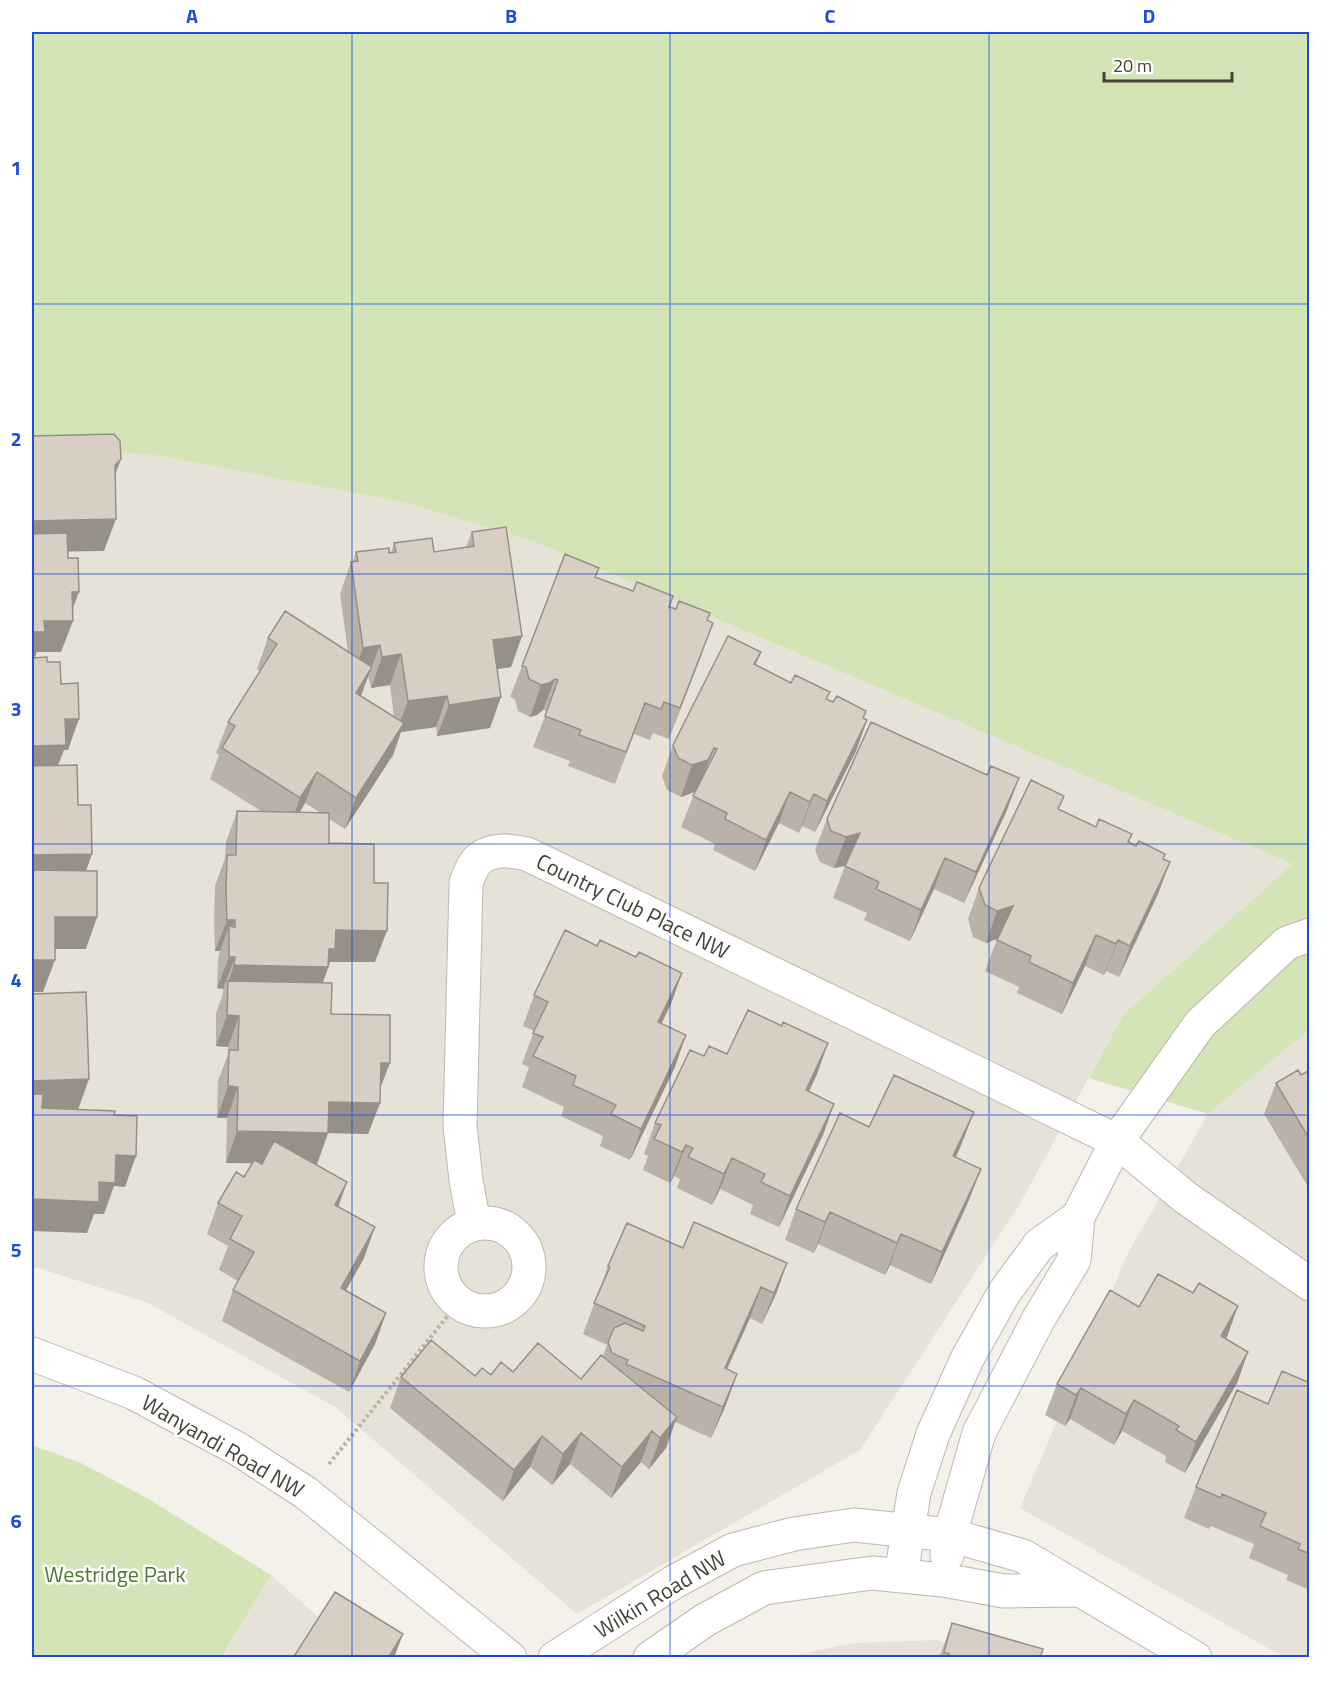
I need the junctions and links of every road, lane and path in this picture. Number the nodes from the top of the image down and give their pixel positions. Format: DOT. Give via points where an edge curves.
graph roads {
  1 [pos="1310,934"];
  2 [pos="1117,1141"];
  3 [pos="1078,1217"];
  4 [pos="474,1224"];
  5 [pos="1310,1284"];
  6 [pos="458,1303"];
  7 [pos="32,1353"];
  8 [pos="306,1493"];
  9 [pos="907,1530"];
  10 [pos="950,1535"];
  11 [pos="901,1576"];
  12 [pos="944,1580"];
  13 [pos="1080,1590"];
  14 [pos="510,1658"];
  15 [pos="555,1658"];
  16 [pos="650,1658"];
  17 [pos="1195,1658"];
  1 -- 2 [label="street" via="1287,943 1200,1024"];
  2 -- 3 [label="street"];
  2 -- 4 [label="street, Country Club Place NW" via="526,854 509,850 491,853 476,862 466,883 460,1126"];
  2 -- 5 [label="street, Country Club Place NW" via="1186,1198"];
  3 -- 9 [label="street" via="1039,1245 1004,1293 973,1348 933,1434"];
  3 -- 10 [label="street" via="1074,1260 979,1433"];
  4 -- 6 [label="street" via="450,1239 440,1265 448,1293"];
  4 -- 6 [label="street" via="503,1227 516,1236 525,1248 528,1277 522,1291 499,1310 470,1310"];
  6 -- 8 [label="path"];
  7 -- 8 [label="street, Wanyandi Road NW" via="134,1393 238,1449"];
  8 -- 14 [label="street, Wanyandi Road NW"];
  9 -- 10 [label="street, Wilkin Road NW"];
  9 -- 11 [label="street"];
  9 -- 15 [label="street, Wilkin Road NW" via="854,1525 794,1534 733,1550 674,1582"];
  10 -- 12 [label="street"];
  10 -- 13 [label="street, Wilkin Road NW" via="1023,1556"];
  11 -- 12 [label="street, Wilkin Road NW"];
  11 -- 16 [label="street, Wilkin Road NW" via="872,1573 764,1588 705,1620"];
  12 -- 13 [label="street, Wilkin Road NW" via="1004,1591"];
  13 -- 17 [label="street, Wilkin Road NW"];
}
